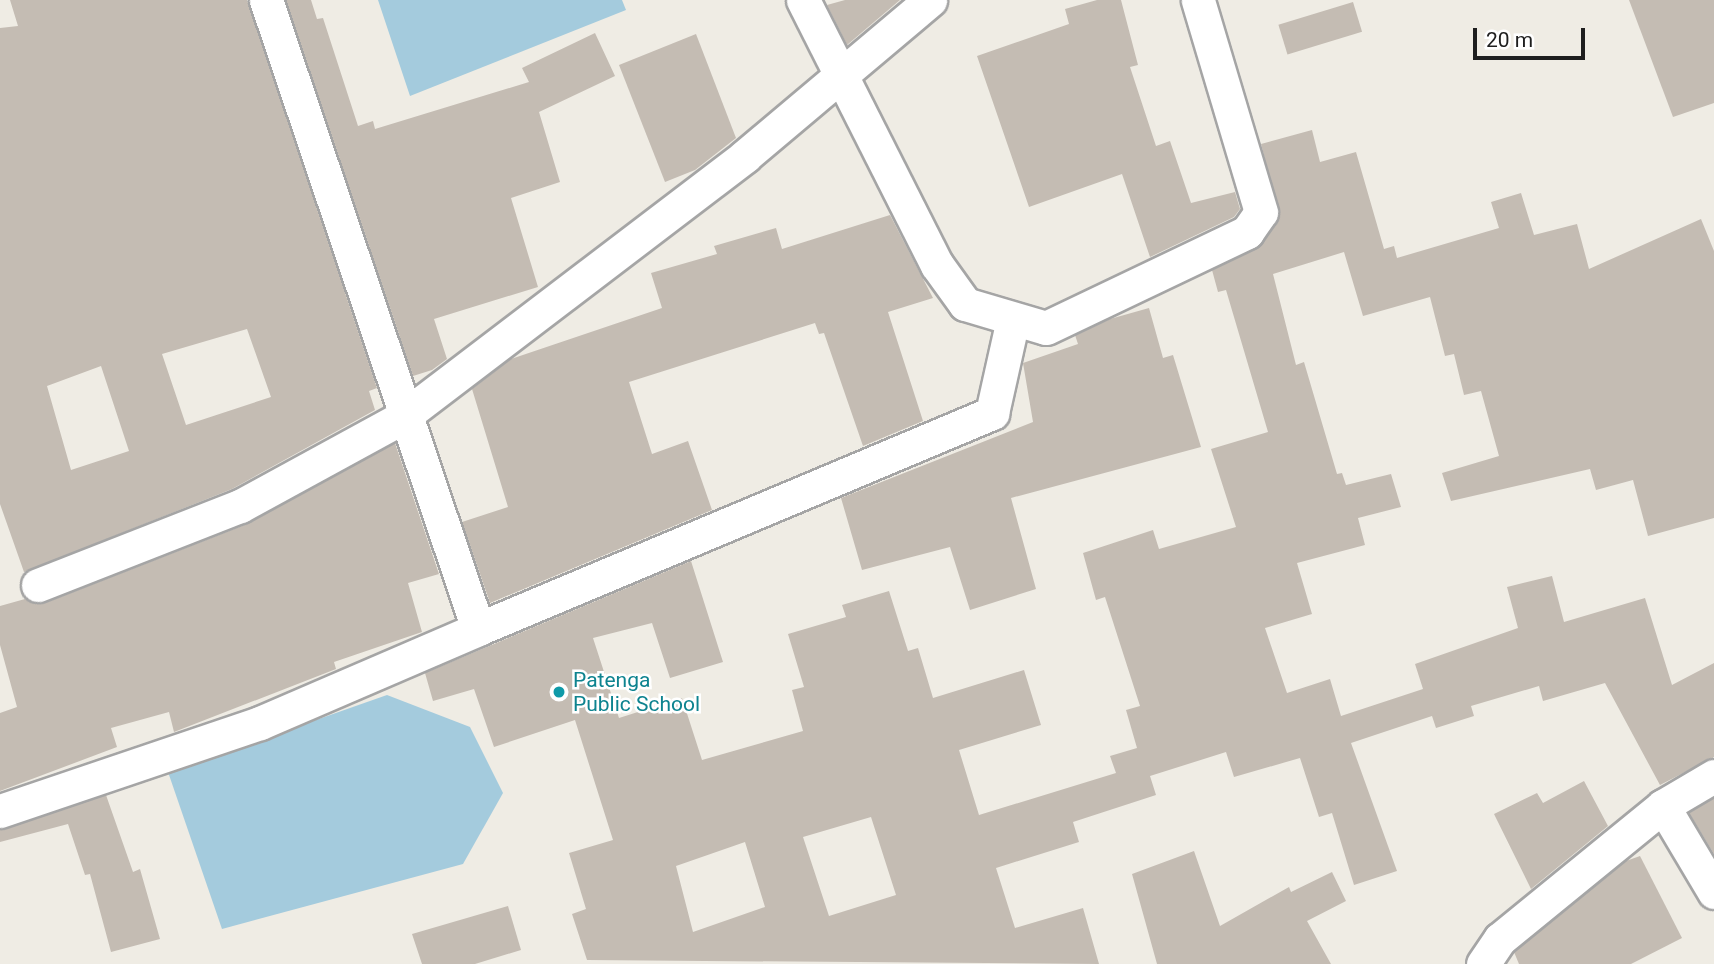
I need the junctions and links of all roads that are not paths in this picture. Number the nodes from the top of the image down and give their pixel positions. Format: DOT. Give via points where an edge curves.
graph roads {
  1 [pos="266,0"];
  2 [pos="803,0"];
  3 [pos="930,0"];
  4 [pos="1198,0"];
  5 [pos="841,75"];
  6 [pos="1013,318"];
  7 [pos="403,417"];
  8 [pos="38,585"];
  9 [pos="478,629"];
  10 [pos="1714,776"];
  11 [pos="1663,806"];
  12 [pos="0,811"];
  13 [pos="1714,892"];
  14 [pos="1483,964"];
  1 -- 7 [label="street"];
  2 -- 5 [label="street"];
  3 -- 5 [label="street"];
  4 -- 6 [label="street" via="1261,212 1247,232 1046,328"];
  5 -- 6 [label="street" via="937,265 965,304"];
  5 -- 7 [label="street" via="745,156"];
  6 -- 9 [label="street" via="992,413"];
  7 -- 8 [label="street" via="240,506"];
  7 -- 9 [label="street"];
  9 -- 12 [label="street" via="260,723"];
  10 -- 11 [label="street"];
  11 -- 13 [label="street"];
  11 -- 14 [label="street" via="1500,939"];
}
